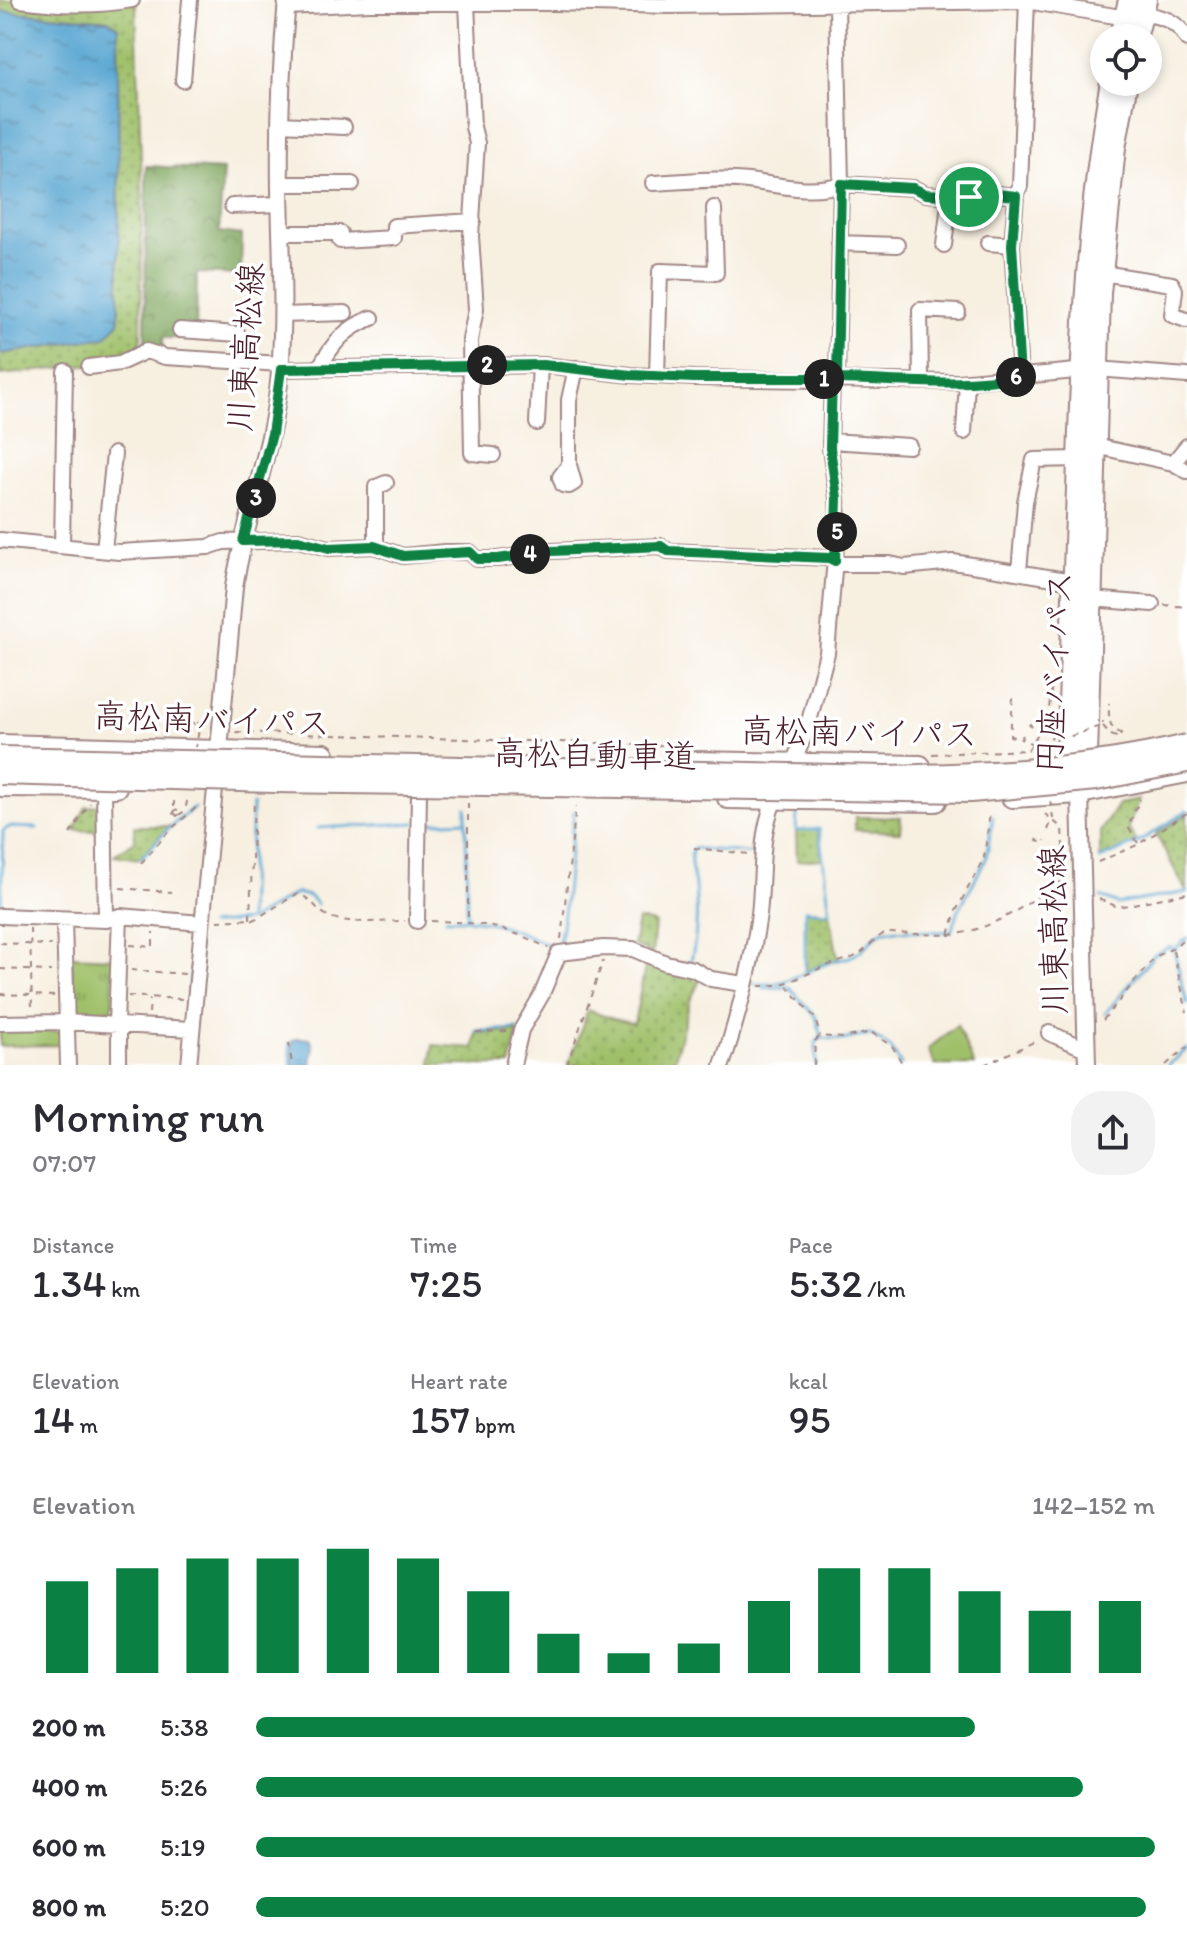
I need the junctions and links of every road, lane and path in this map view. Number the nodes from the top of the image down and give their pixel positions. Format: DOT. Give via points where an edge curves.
graph roads {
  1 [pos="20,0"];
  2 [pos="132,0"];
  3 [pos="190,0"];
  4 [pos="1027,0"];
  5 [pos="285,2"];
  6 [pos="448,2"];
  7 [pos="752,2"];
  8 [pos="467,4"];
  9 [pos="837,4"];
  10 [pos="1136,15"];
  11 [pos="1187,39"];
  12 [pos="183,80"];
  13 [pos="1109,96"];
  14 [pos="1124,96"];
  15 [pos="280,124"];
  16 [pos="344,127"];
  17 [pos="653,183"];
  18 [pos="280,184"];
  19 [pos="352,184"];
  20 [pos="841,184"];
  21 [pos="950,196"];
  22 [pos="1016,196"];
  23 [pos="280,204"];
  24 [pos="232,206"];
  25 [pos="714,208"];
  26 [pos="473,221"];
  27 [pos="281,233"];
  28 [pos="839,243"];
  29 [pos="988,243"];
  30 [pos="897,245"];
  31 [pos="944,245"];
  32 [pos="1012,245"];
  33 [pos="1102,273"];
  34 [pos="958,312"];
  35 [pos="345,313"];
  36 [pos="282,315"];
  37 [pos="372,318"];
  38 [pos="1186,320"];
  39 [pos="180,330"];
  40 [pos="220,333"];
  41 [pos="238,334"];
  42 [pos="218,361"];
  43 [pos="471,365"];
  44 [pos="540,365"];
  45 [pos="281,366"];
  46 [pos="89,367"];
  47 [pos="319,368"];
  48 [pos="576,368"];
  49 [pos="1089,370"];
  50 [pos="65,371"];
  51 [pos="657,376"];
  52 [pos="1020,376"];
  53 [pos="1187,376"];
  54 [pos="835,378"];
  55 [pos="921,381"];
  56 [pos="967,382"];
  57 [pos="537,423"];
  58 [pos="964,432"];
  59 [pos="830,441"];
  60 [pos="909,446"];
  61 [pos="1095,446"];
  62 [pos="1187,446"];
  63 [pos="114,454"];
  64 [pos="493,455"];
  65 [pos="1078,459"];
  66 [pos="1173,463"];
  67 [pos="569,465"];
  68 [pos="1187,471"];
  69 [pos="386,483"];
  70 [pos="0,540"];
  71 [pos="243,541"];
  72 [pos="62,546"];
  73 [pos="374,546"];
  74 [pos="104,550"];
  75 [pos="835,561"];
  76 [pos="1019,571"];
  77 [pos="1073,581"];
  78 [pos="1091,599"];
  79 [pos="1152,604"];
  80 [pos="1187,607"];
  81 [pos="1055,677"];
  82 [pos="1013,698"];
  83 [pos="1104,715"];
  84 [pos="1103,721"];
  85 [pos="1029,726"];
  86 [pos="188,727"];
  87 [pos="1105,728"];
  88 [pos="1033,729"];
  89 [pos="227,731"];
  90 [pos="187,734"];
  91 [pos="1187,738"];
  92 [pos="1021,739"];
  93 [pos="1051,739"];
  94 [pos="0,745"];
  95 [pos="1187,745"];
  96 [pos="690,746"];
  97 [pos="219,750"];
  98 [pos="922,754"];
  99 [pos="0,756"];
  100 [pos="1077,758"];
  101 [pos="1187,762"];
  102 [pos="793,764"];
  103 [pos="1187,772"];
  104 [pos="0,775"];
  105 [pos="1138,782"];
  106 [pos="0,786"];
  107 [pos="419,792"];
  108 [pos="1080,793"];
  109 [pos="99,794"];
  110 [pos="209,795"];
  111 [pos="774,799"];
  112 [pos="254,800"];
  113 [pos="174,801"];
  114 [pos="468,803"];
  115 [pos="576,806"];
  116 [pos="990,813"];
  117 [pos="1187,813"];
  118 [pos="1045,814"];
  119 [pos="179,816"];
  120 [pos="70,834"];
  121 [pos="1038,839"];
  122 [pos="1045,840"];
  123 [pos="1139,844"];
  124 [pos="694,848"];
  125 [pos="762,855"];
  126 [pos="1064,862"];
  127 [pos="1098,862"];
  128 [pos="141,863"];
  129 [pos="1066,880"];
  130 [pos="106,887"];
  131 [pos="171,892"];
  132 [pos="1187,893"];
  133 [pos="1099,899"];
  134 [pos="0,916"];
  135 [pos="31,917"];
  136 [pos="113,918"];
  137 [pos="64,919"];
  138 [pos="153,919"];
  139 [pos="250,919"];
  140 [pos="417,921"];
  141 [pos="468,921"];
  142 [pos="201,923"];
  143 [pos="949,935"];
  144 [pos="1187,936"];
  145 [pos="0,943"];
  146 [pos="119,944"];
  147 [pos="30,945"];
  148 [pos="64,946"];
  149 [pos="606,948"];
  150 [pos="1173,948"];
  151 [pos="559,953"];
  152 [pos="0,969"];
  153 [pos="118,969"];
  154 [pos="31,970"];
  155 [pos="64,971"];
  156 [pos="186,974"];
  157 [pos="744,984"];
  158 [pos="786,985"];
  159 [pos="0,994"];
  160 [pos="31,995"];
  161 [pos="117,995"];
  162 [pos="65,997"];
  163 [pos="150,997"];
  164 [pos="183,999"];
  165 [pos="1187,1012"];
  166 [pos="1103,1020"];
  167 [pos="31,1022"];
  168 [pos="65,1022"];
  169 [pos="0,1023"];
  170 [pos="116,1024"];
  171 [pos="149,1026"];
  172 [pos="191,1029"];
  173 [pos="521,1030"];
  174 [pos="476,1032"];
  175 [pos="1049,1033"];
  176 [pos="820,1036"];
  177 [pos="289,1043"];
  178 [pos="1187,1047"];
  179 [pos="1086,1057"];
  180 [pos="68,1065"];
  181 [pos="119,1065"];
  182 [pos="189,1065"];
  183 [pos="292,1065"];
  184 [pos="513,1065"];
  185 [pos="567,1065"];
  186 [pos="722,1065"];
  187 [pos="814,1065"];
  188 [pos="903,1065"];
  189 [pos="984,1065"];
  190 [pos="1166,1065"];
  1 -- 2 [label="street" via="86,6"];
  3 -- 12 [label="street"];
  4 -- 9 [label="street"];
  4 -- 10 [label="street"];
  4 -- 22 [label="street"];
  5 -- 6 [label="street"];
  5 -- 15 [label="main road, 川東高松線"];
  6 -- 8 [label="street"];
  7 -- 8 [label="street"];
  7 -- 9 [label="street"];
  8 -- 26 [label="street" via="477,143"];
  9 -- 20 [label="street"];
  10 -- 11 [label="street" via="1166,18"];
  13 -- 49 [label="highway, 円座バイパス" via="1091,216"];
  14 -- 33 [label="highway, 円座バイパス"];
  15 -- 16 [label="street"];
  15 -- 18 [label="main road, 川東高松線"];
  17 -- 20 [label="street" via="706,180 815,188"];
  18 -- 19 [label="street"];
  18 -- 23 [label="main road, 川東高松線"];
  20 -- 21 [label="street"];
  20 -- 28 [label="street"];
  21 -- 22 [label="street"];
  21 -- 31 [label="street"];
  22 -- 32 [label="street"];
  23 -- 24 [label="street"];
  23 -- 27 [label="main road, 川東高松線"];
  25 -- 51 [label="street" via="716,273 660,271"];
  26 -- 27 [label="street" via="394,226 394,238 340,241 340,233"];
  26 -- 43 [label="street" via="476,309"];
  27 -- 36 [label="main road, 川東高松線"];
  28 -- 30 [label="street"];
  28 -- 54 [label="street"];
  29 -- 32 [label="street"];
  32 -- 52 [label="street"];
  33 -- 38 [label="street" via="1172,284 1172,315"];
  33 -- 49 [label="highway, 円座バイパス"];
  34 -- 55 [label="street" via="920,310"];
  35 -- 36 [label="street"];
  36 -- 45 [label="main road, 川東高松線"];
  37 -- 47 [label="street" via="334,341"];
  39 -- 40 [label="street"];
  40 -- 41 [label="street"];
  40 -- 42 [label="street"];
  42 -- 45 [label="street"];
  42 -- 46 [label="street" via="146,351 120,363"];
  43 -- 44 [label="street"];
  43 -- 47 [label="street"];
  43 -- 64 [label="street" via="472,453"];
  44 -- 48 [label="street"];
  44 -- 57 [label="street"];
  45 -- 47 [label="street"];
  45 -- 71 [label="main road, 川東高松線" via="272,434"];
  48 -- 51 [label="street"];
  48 -- 67 [label="street" via="569,400"];
  49 -- 52 [label="street"];
  49 -- 53 [label="street"];
  49 -- 61 [label="highway, 円座バイパス"];
  49 -- 65 [label="highway, 円座バイパス"];
  50 -- 72 [label="street"];
  51 -- 54 [label="street"];
  52 -- 56 [label="street"];
  54 -- 55 [label="street"];
  54 -- 59 [label="street"];
  55 -- 56 [label="street"];
  56 -- 58 [label="street"];
  59 -- 60 [label="street"];
  59 -- 75 [label="street" via="837,498"];
  61 -- 66 [label="street"];
  61 -- 78 [label="highway, 円座バイパス"];
  62 -- 66 [label="street"];
  63 -- 74 [label="street"];
  65 -- 76 [label="street" via="1034,460"];
  65 -- 77 [label="highway, 円座バイパス"];
  66 -- 68 [label="street"];
  69 -- 73 [label="street" via="376,487"];
  70 -- 72 [label="street"];
  71 -- 73 [label="street"];
  71 -- 74 [label="street"];
  71 -- 97 [label="main road, 川東高松線"];
  72 -- 74 [label="street"];
  73 -- 75 [label="street" via="403,556 470,552 477,559 661,546 668,551"];
  75 -- 76 [label="street" via="904,567 953,562"];
  75 -- 102 [label="street" via="827,653"];
  76 -- 77 [label="street"];
  77 -- 100 [label="highway, 円座バイパス"];
  78 -- 79 [label="street"];
  78 -- 100 [label="highway, 円座バイパス"];
  79 -- 80 [label="path"];
  81 -- 98 [label="path" via="1048,717 1028,750"];
  82 -- 92 [label="path" via="1010,736"];
  83 -- 87 [label="path" via="1109,703 1111,727 1121,733 1119,738"];
  84 -- 93 [label="path, bridge" via="1046,743"];
  85 -- 88 [label="path"];
  86 -- 86 [label="path, bridge" via="193,722 195,725 194,728"];
  86 -- 90 [label="path"];
  89 -- 96 [label="path"];
  91 -- 100 [label="highway, 高松南バイパス"];
  94 -- 97 [label="highway, 高松南バイパス"];
  95 -- 99 [label="highway, 高松自動車道, bridge" via="1062,767 886,776"];
  97 -- 99 [label="highway" via="180,759"];
  97 -- 102 [label="highway, 高松南バイパス"];
  97 -- 110 [label="main road, 川東高松線"];
  100 -- 102 [label="highway, 高松南バイパス" via="980,766"];
  100 -- 108 [label="highway, 円座バイパス"];
  101 -- 104 [label="highway, 高松自動車道, bridge" via="1096,780 971,792"];
  102 -- 111 [label="street"];
  103 -- 105 [label="highway, 高松南バイパス"];
  104 -- 110 [label="highway" via="179,780"];
  105 -- 108 [label="highway, 高松南バイパス"];
  105 -- 123 [label="path" via="1141,796 1128,827"];
  106 -- 109 [label="highway, 高松南バイパス"];
  107 -- 110 [label="highway, 高松南バイパス"];
  107 -- 111 [label="highway, 高松南バイパス"];
  107 -- 140 [label="street"];
  108 -- 111 [label="highway, 高松南バイパス" via="970,800"];
  108 -- 179 [label="main road, 川東高松線"];
  109 -- 110 [label="highway, 高松南バイパス"];
  109 -- 120 [label="path"];
  109 -- 130 [label="street"];
  110 -- 128 [label="path"];
  110 -- 142 [label="street"];
  111 -- 125 [label="street"];
  112 -- 139 [label="path"];
  113 -- 119 [label="path, bridge" via="174,809 174,812 174,814 180,814 179,810 175,810 174,811 173,813 174,815"];
  114 -- 141 [label="path"];
  115 -- 151 [label="path"];
  116 -- 143 [label="path" via="984,858"];
  117 -- 123 [label="path"];
  118 -- 126 [label="path" via="1062,828"];
  121 -- 122 [label="path"];
  123 -- 127 [label="path"];
  124 -- 125 [label="path"];
  125 -- 157 [label="street" via="760,904"];
  129 -- 143 [label="path" via="991,924"];
  130 -- 131 [label="path"];
  130 -- 136 [label="street"];
  132 -- 133 [label="path" via="1118,907"];
  134 -- 135 [label="street"];
  135 -- 137 [label="street"];
  135 -- 147 [label="path"];
  136 -- 137 [label="street"];
  136 -- 138 [label="street"];
  136 -- 146 [label="street"];
  137 -- 148 [label="street"];
  138 -- 142 [label="street"];
  138 -- 146 [label="path" via="153,947"];
  139 -- 140 [label="path" via="297,894 334,918"];
  139 -- 142 [label="path"];
  140 -- 141 [label="path"];
  141 -- 151 [label="path" via="515,932"];
  142 -- 172 [label="street"];
  143 -- 158 [label="path" via="881,935 860,955"];
  144 -- 150 [label="path"];
  145 -- 147 [label="path"];
  146 -- 153 [label="street"];
  147 -- 148 [label="path"];
  147 -- 154 [label="path"];
  148 -- 155 [label="street"];
  149 -- 151 [label="street"];
  149 -- 157 [label="street" via="633,949 711,979"];
  149 -- 185 [label="path"];
  150 -- 165 [label="path"];
  150 -- 166 [label="path" via="1155,957"];
  151 -- 173 [label="street"];
  152 -- 154 [label="path"];
  153 -- 156 [label="path"];
  153 -- 161 [label="street"];
  154 -- 155 [label="path"];
  154 -- 160 [label="path"];
  155 -- 162 [label="street"];
  157 -- 158 [label="path"];
  157 -- 186 [label="street"];
  158 -- 176 [label="path" via="815,1018"];
  159 -- 160 [label="path"];
  160 -- 162 [label="path"];
  160 -- 167 [label="path"];
  161 -- 163 [label="path"];
  161 -- 170 [label="street"];
  162 -- 168 [label="street"];
  163 -- 164 [label="path"];
  163 -- 171 [label="path"];
  167 -- 168 [label="street"];
  167 -- 169 [label="street"];
  168 -- 170 [label="street"];
  168 -- 180 [label="street"];
  170 -- 171 [label="street"];
  170 -- 181 [label="street"];
  171 -- 172 [label="street"];
  172 -- 182 [label="street"];
  173 -- 174 [label="path"];
  173 -- 184 [label="street"];
  175 -- 179 [label="street"];
  175 -- 189 [label="path"];
  176 -- 187 [label="path"];
  176 -- 188 [label="path" via="875,1033 893,1047"];
  177 -- 183 [label="path"];
  178 -- 190 [label="path"];
}
